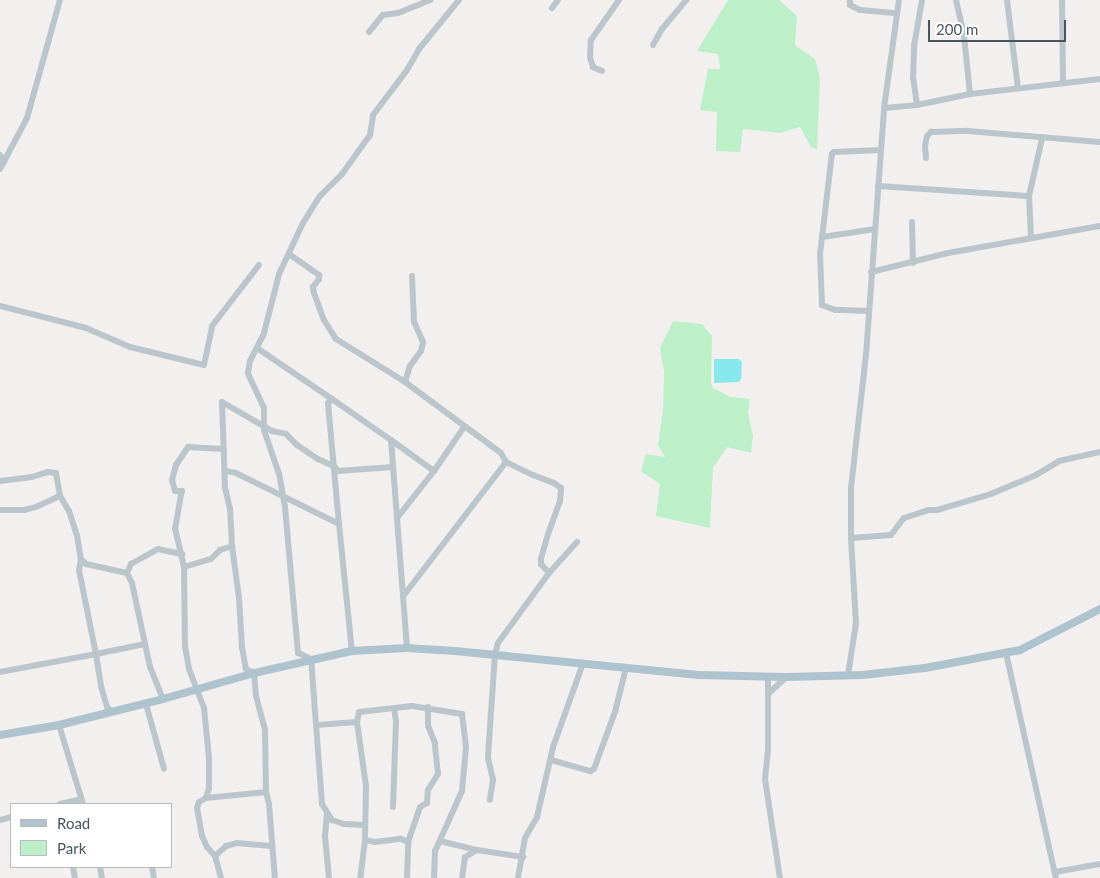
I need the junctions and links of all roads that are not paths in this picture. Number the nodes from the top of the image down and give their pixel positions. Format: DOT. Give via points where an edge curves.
graph roads {
  1 [pos="60,0"];
  2 [pos="431,0"];
  3 [pos="459,0"];
  4 [pos="558,0"];
  5 [pos="619,0"];
  6 [pos="686,0"];
  7 [pos="850,0"];
  8 [pos="899,0"];
  9 [pos="922,0"];
  10 [pos="956,0"];
  11 [pos="1007,0"];
  12 [pos="1062,0"];
  13 [pos="552,8"];
  14 [pos="897,13"];
  15 [pos="369,32"];
  16 [pos="653,45"];
  17 [pos="602,71"];
  18 [pos="1100,79"];
  19 [pos="1063,82"];
  20 [pos="1018,88"];
  21 [pos="970,94"];
  22 [pos="916,105"];
  23 [pos="884,108"];
  24 [pos="1042,139"];
  25 [pos="1100,142"];
  26 [pos="881,150"];
  27 [pos="0,155"];
  28 [pos="926,158"];
  29 [pos="4,162"];
  30 [pos="0,169"];
  31 [pos="878,186"];
  32 [pos="1029,196"];
  33 [pos="912,222"];
  34 [pos="1100,226"];
  35 [pos="874,229"];
  36 [pos="822,237"];
  37 [pos="1031,237"];
  38 [pos="289,254"];
  39 [pos="913,262"];
  40 [pos="259,265"];
  41 [pos="871,272"];
  42 [pos="412,276"];
  43 [pos="0,306"];
  44 [pos="868,311"];
  45 [pos="257,348"];
  46 [pos="406,382"];
  47 [pos="332,399"];
  48 [pos="263,426"];
  49 [pos="464,427"];
  50 [pos="391,440"];
  51 [pos="224,448"];
  52 [pos="1100,452"];
  53 [pos="506,462"];
  54 [pos="334,466"];
  55 [pos="393,467"];
  56 [pos="225,471"];
  57 [pos="434,472"];
  58 [pos="0,481"];
  59 [pos="60,496"];
  60 [pos="283,496"];
  61 [pos="0,510"];
  62 [pos="397,518"];
  63 [pos="340,524"];
  64 [pos="851,538"];
  65 [pos="577,542"];
  66 [pos="232,546"];
  67 [pos="182,554"];
  68 [pos="82,560"];
  69 [pos="184,568"];
  70 [pos="128,573"];
  71 [pos="549,573"];
  72 [pos="404,595"];
  73 [pos="1100,609"];
  74 [pos="145,644"];
  75 [pos="407,648"];
  76 [pos="352,651"];
  77 [pos="1006,653"];
  78 [pos="96,654"];
  79 [pos="495,654"];
  80 [pos="310,659"];
  81 [pos="583,663"];
  82 [pos="626,668"];
  83 [pos="0,672"];
  84 [pos="254,673"];
  85 [pos="848,676"];
  86 [pos="768,677"];
  87 [pos="786,677"];
  88 [pos="196,691"];
  89 [pos="768,694"];
  90 [pos="163,699"];
  91 [pos="146,704"];
  92 [pos="428,707"];
  93 [pos="394,709"];
  94 [pos="112,712"];
  95 [pos="357,722"];
  96 [pos="59,725"];
  97 [pos="318,725"];
  98 [pos="0,735"];
  99 [pos="551,760"];
  100 [pos="164,770"];
  101 [pos="266,792"];
  102 [pos="206,798"];
  103 [pos="490,800"];
  104 [pos="82,802"];
  105 [pos="393,807"];
  106 [pos="326,813"];
  107 [pos="364,825"];
  108 [pos="364,840"];
  109 [pos="440,840"];
  110 [pos="408,842"];
  111 [pos="271,846"];
  112 [pos="477,850"];
  113 [pos="215,856"];
  114 [pos="523,857"];
  115 [pos="1100,864"];
  116 [pos="1055,875"];
  117 [pos="221,878"];
  118 [pos="274,878"];
  119 [pos="329,878"];
  120 [pos="360,878"];
  121 [pos="407,878"];
  122 [pos="434,878"];
  123 [pos="462,878"];
  124 [pos="518,878"];
  125 [pos="780,878"];
  1 -- 29 [label="street" via="27,118"];
  2 -- 15 [label="street" via="398,13 383,15"];
  3 -- 38 [label="street" via="419,49 373,115 370,135 342,174 316,202"];
  4 -- 13 [label="street"];
  5 -- 17 [label="street" via="592,40 590,57 594,67"];
  6 -- 16 [label="street"];
  7 -- 14 [label="street" via="850,5 860,10"];
  8 -- 14 [label="street"];
  9 -- 22 [label="street" via="914,46"];
  10 -- 21 [label="street" via="964,36"];
  11 -- 20 [label="street"];
  12 -- 19 [label="street"];
  14 -- 23 [label="street"];
  18 -- 19 [label="street"];
  19 -- 20 [label="street"];
  20 -- 21 [label="street"];
  21 -- 22 [label="street"];
  22 -- 23 [label="street"];
  23 -- 26 [label="street"];
  24 -- 25 [label="street"];
  24 -- 28 [label="street" via="968,131 932,132 927,136"];
  24 -- 32 [label="street"];
  26 -- 31 [label="street"];
  26 -- 36 [label="street" via="832,154"];
  27 -- 29 [label="street"];
  29 -- 30 [label="street"];
  31 -- 32 [label="street"];
  31 -- 35 [label="street"];
  32 -- 37 [label="street"];
  33 -- 39 [label="street"];
  34 -- 37 [label="street"];
  35 -- 36 [label="street"];
  35 -- 41 [label="street"];
  36 -- 44 [label="street" via="822,305 835,310"];
  37 -- 39 [label="street"];
  38 -- 45 [label="street" via="279,274"];
  38 -- 46 [label="street" via="318,275 313,290 324,320 336,339"];
  39 -- 41 [label="street"];
  40 -- 43 [label="street" via="212,326 204,365 130,347 57,319"];
  41 -- 44 [label="street"];
  42 -- 46 [label="street" via="414,322 423,342 421,351 410,366"];
  44 -- 64 [label="street" via="851,488"];
  45 -- 47 [label="street"];
  45 -- 48 [label="street" via="248,374 264,408"];
  46 -- 49 [label="street"];
  47 -- 50 [label="street"];
  47 -- 54 [label="street" via="328,403"];
  48 -- 51 [label="street" via="222,402"];
  48 -- 54 [label="street" via="286,434 304,450"];
  48 -- 60 [label="street"];
  49 -- 53 [label="street" via="501,454"];
  49 -- 57 [label="street"];
  50 -- 55 [label="street"];
  50 -- 57 [label="street"];
  51 -- 56 [label="street"];
  51 -- 67 [label="street" via="188,447 176,465 172,480 175,491 182,491 175,522"];
  52 -- 64 [label="street" via="1059,461 1036,475 991,494 904,518 890,534"];
  53 -- 71 [label="street" via="561,488 560,501 541,558 541,564"];
  53 -- 72 [label="street"];
  54 -- 55 [label="street" via="338,471"];
  54 -- 63 [label="street"];
  55 -- 62 [label="street"];
  56 -- 60 [label="street" via="236,473"];
  56 -- 66 [label="street"];
  57 -- 62 [label="street"];
  58 -- 59 [label="street" via="47,472 56,474"];
  59 -- 61 [label="street" via="24,510"];
  59 -- 68 [label="street" via="69,511"];
  60 -- 63 [label="street"];
  60 -- 80 [label="street" via="298,653"];
  62 -- 72 [label="street"];
  63 -- 76 [label="street"];
  64 -- 85 [label="street" via="856,624"];
  65 -- 71 [label="street"];
  66 -- 69 [label="street" via="220,550 211,559"];
  66 -- 84 [label="street" via="242,647 246,669"];
  67 -- 69 [label="street"];
  67 -- 70 [label="street" via="158,549 131,564"];
  68 -- 70 [label="street" via="86,564"];
  68 -- 78 [label="street" via="80,570"];
  69 -- 88 [label="street" via="184,634 189,670"];
  70 -- 74 [label="street"];
  71 -- 79 [label="street" via="498,643"];
  72 -- 75 [label="street"];
  73 -- 77 [label="main road" via="1046,638"];
  74 -- 78 [label="street"];
  74 -- 90 [label="street"];
  75 -- 76 [label="main road"];
  75 -- 79 [label="main road"];
  76 -- 80 [label="main road"];
  77 -- 85 [label="main road" via="892,673"];
  77 -- 116 [label="street"];
  78 -- 83 [label="street"];
  78 -- 94 [label="street" via="101,686 107,707"];
  79 -- 81 [label="main road"];
  79 -- 103 [label="street" via="488,758 493,780"];
  80 -- 84 [label="main road"];
  80 -- 97 [label="street"];
  81 -- 82 [label="main road"];
  81 -- 99 [label="street"];
  82 -- 86 [label="main road"];
  82 -- 99 [label="street" via="615,712 594,769 590,771"];
  84 -- 88 [label="main road"];
  84 -- 101 [label="street" via="265,730"];
  85 -- 87 [label="main road"];
  86 -- 87 [label="main road"];
  86 -- 89 [label="street"];
  87 -- 89 [label="street"];
  88 -- 90 [label="main road"];
  88 -- 102 [label="street" via="204,708 210,758"];
  89 -- 125 [label="street" via="765,779"];
  90 -- 91 [label="main road"];
  91 -- 94 [label="main road"];
  91 -- 100 [label="street"];
  92 -- 93 [label="street"];
  92 -- 109 [label="street" via="462,714 466,747 462,791"];
  92 -- 110 [label="street" via="428,726 438,774 428,790 426,803 420,807"];
  93 -- 95 [label="street" via="359,712"];
  93 -- 105 [label="street"];
  94 -- 96 [label="main road"];
  95 -- 97 [label="street"];
  95 -- 107 [label="street" via="366,786"];
  96 -- 98 [label="main road"];
  96 -- 104 [label="street"];
  97 -- 106 [label="street" via="319,782"];
  99 -- 114 [label="street" via="537,817 525,838"];
  101 -- 102 [label="street"];
  101 -- 111 [label="street"];
  102 -- 113 [label="street" via="198,804 200,827 206,847"];
  106 -- 107 [label="street" via="332,820 344,824"];
  106 -- 119 [label="street"];
  107 -- 108 [label="street"];
  108 -- 110 [label="street" via="400,839"];
  108 -- 120 [label="street"];
  109 -- 112 [label="street"];
  109 -- 122 [label="street" via="435,851"];
  110 -- 121 [label="street"];
  111 -- 113 [label="street" via="237,842 226,846"];
  111 -- 118 [label="street"];
  112 -- 114 [label="street"];
  112 -- 123 [label="street" via="465,857"];
  113 -- 117 [label="street"];
  114 -- 124 [label="street"];
  115 -- 116 [label="street"];
}
